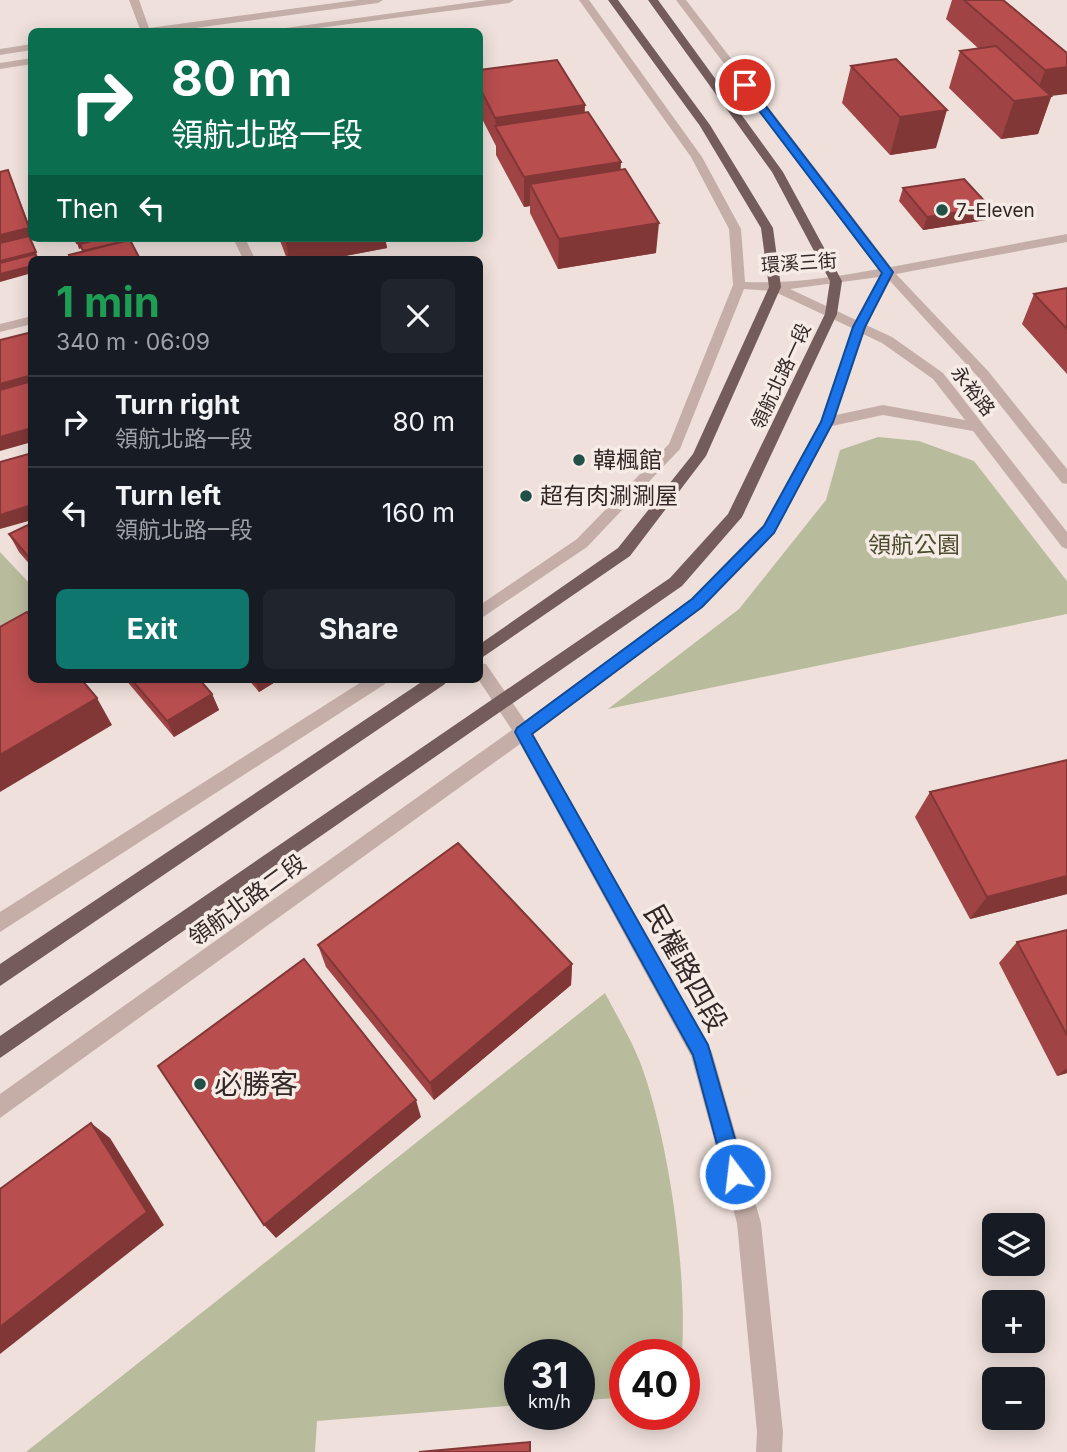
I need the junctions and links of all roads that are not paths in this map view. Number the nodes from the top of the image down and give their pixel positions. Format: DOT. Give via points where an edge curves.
graph roads {
  1 [pos="134,0"];
  2 [pos="378,0"];
  3 [pos="509,0"];
  4 [pos="584,0"];
  5 [pos="613,0"];
  6 [pos="653,0"];
  7 [pos="681,0"];
  8 [pos="143,28"];
  9 [pos="167,28"];
  10 [pos="293,28"];
  11 [pos="28,48"];
  12 [pos="0,52"];
  13 [pos="28,62"];
  14 [pos="0,66"];
  15 [pos="1067,238"];
  16 [pos="888,272"];
  17 [pos="836,281"];
  18 [pos="739,285"];
  19 [pos="775,287"];
  20 [pos="831,314"];
  21 [pos="28,321"];
  22 [pos="859,327"];
  23 [pos="0,328"];
  24 [pos="827,422"];
  25 [pos="977,427"];
  26 [pos="1067,479"];
  27 [pos="1067,543"];
  28 [pos="483,611"];
  29 [pos="483,650"];
  30 [pos="483,674"];
  31 [pos="373,683"];
  32 [pos="433,683"];
  33 [pos="502,704"];
  34 [pos="523,732"];
  35 [pos="0,923"];
  36 [pos="0,976"];
  37 [pos="0,1048"];
  38 [pos="0,1107"];
  39 [pos="769,1452"];
  1 -- 8 [label="street"];
  2 -- 9 [label="street"];
  3 -- 10 [label="street"];
  4 -- 18 [label="street" via="696,157 735,229"];
  5 -- 19 [label="main road" via="705,125 767,228"];
  6 -- 17 [label="main road" via="777,172"];
  7 -- 16 [label="street"];
  11 -- 12 [label="street"];
  13 -- 14 [label="street"];
  15 -- 16 [label="street, 環溪三街"];
  16 -- 17 [label="street, 環溪三街"];
  16 -- 22 [label="street"];
  16 -- 26 [label="street, 永裕路" via="984,374"];
  17 -- 19 [label="street, 環溪三街"];
  17 -- 20 [label="main road, 領航北路一段"];
  18 -- 19 [label="street, 環溪三街"];
  18 -- 28 [label="street" via="675,446 582,543"];
  19 -- 20 [label="street, 永裕路"];
  19 -- 29 [label="main road, 領航北路一段" via="699,456 624,552"];
  20 -- 22 [label="street, 永裕路"];
  20 -- 33 [label="main road, 領航北路一段" via="734,517 676,582"];
  21 -- 23 [label="street"];
  22 -- 24 [label="street"];
  22 -- 25 [label="street, 永裕路" via="887,340 938,376"];
  24 -- 25 [label="street" via="883,410"];
  24 -- 34 [label="street" via="760,539 697,603"];
  25 -- 27 [label="street, 永裕路"];
  30 -- 33 [label="street, 民權路四段"];
  31 -- 35 [label="street"];
  32 -- 36 [label="main road"];
  33 -- 34 [label="street, 民權路四段"];
  33 -- 37 [label="main road, 領航北路二段"];
  34 -- 38 [label="street, 領航北路二段"];
  34 -- 39 [label="street, 民權路四段" via="701,1052 749,1223"];
}
